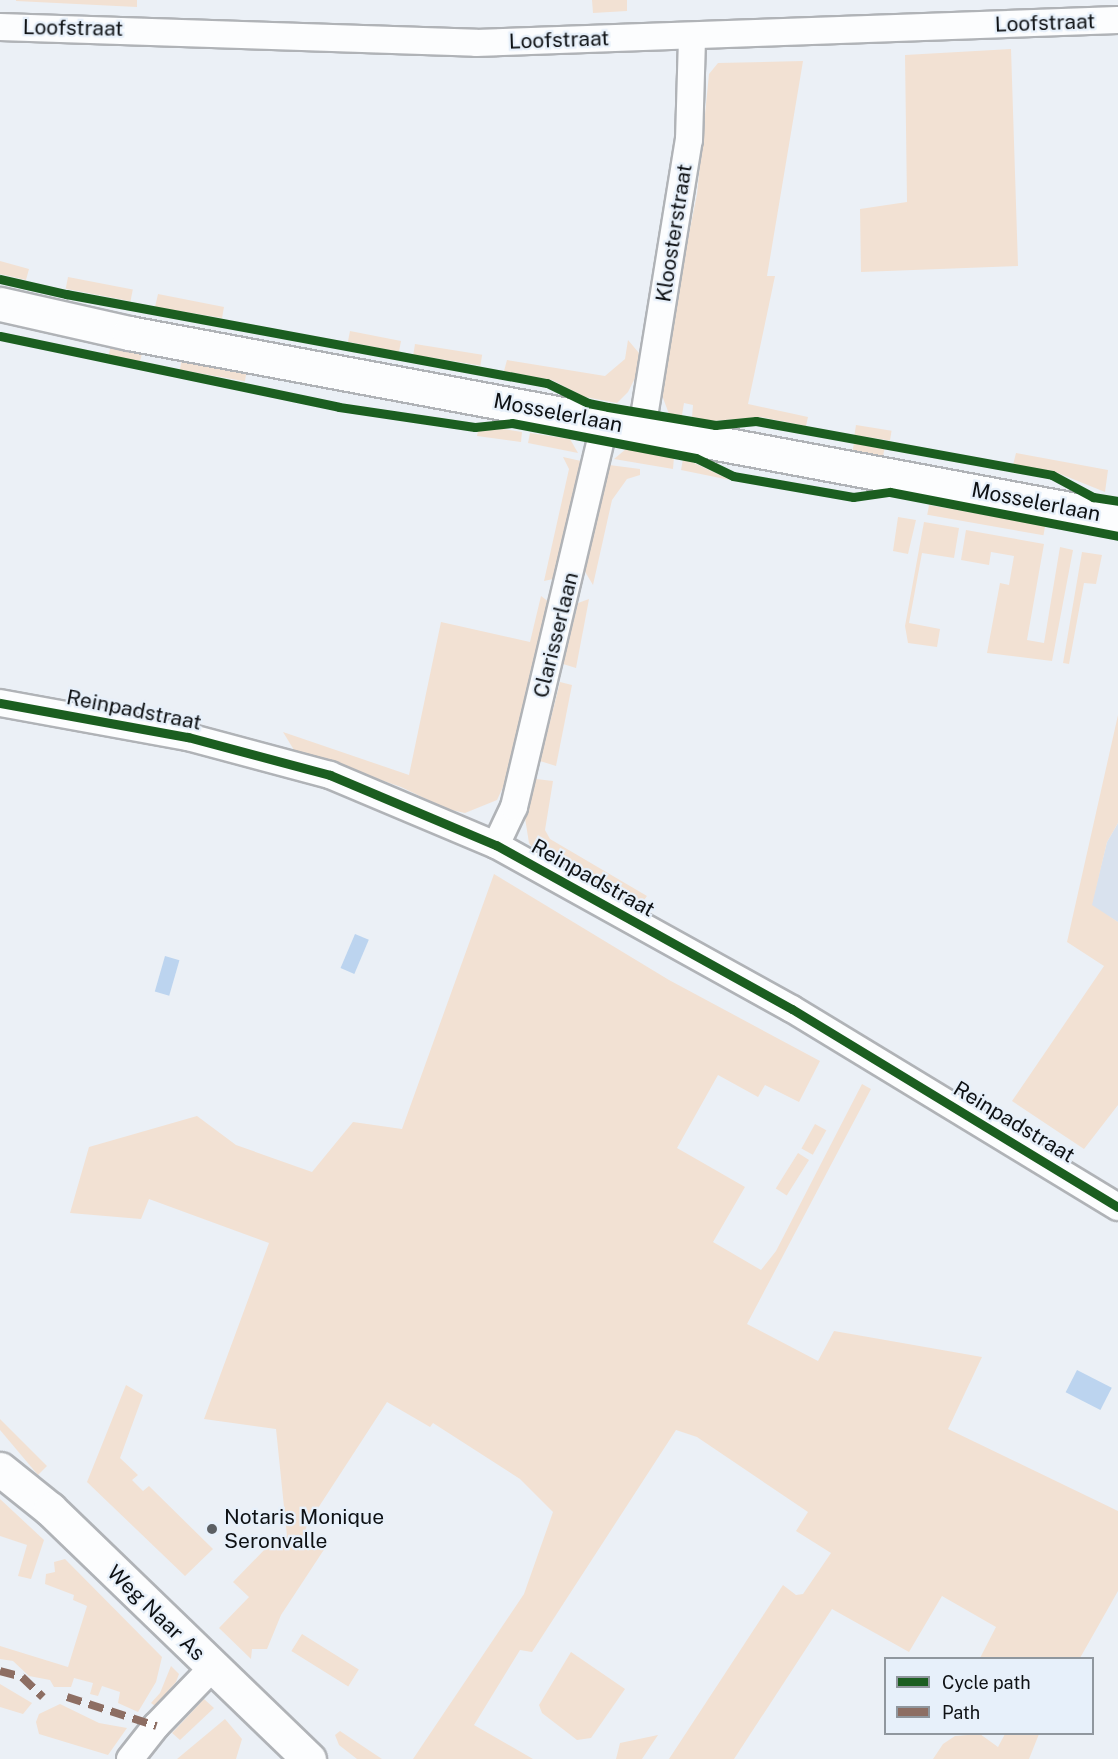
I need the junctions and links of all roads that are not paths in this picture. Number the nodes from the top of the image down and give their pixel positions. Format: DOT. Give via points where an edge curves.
graph roads {
  1 [pos="1118,20"];
  2 [pos="0,27"];
  3 [pos="692,36"];
  4 [pos="0,304"];
  5 [pos="605,422"];
  6 [pos="642,429"];
  7 [pos="1118,518"];
  8 [pos="0,703"];
  9 [pos="496,845"];
  10 [pos="1118,1207"];
  11 [pos="0,1446"];
  12 [pos="0,1469"];
  13 [pos="50,1509"];
  14 [pos="212,1668"];
  15 [pos="130,1759"];
  16 [pos="309,1759"];
  1 -- 3 [label="street, Loofstraat"];
  2 -- 3 [label="street, Loofstraat" via="476,43"];
  3 -- 6 [label="street, Kloosterstraat" via="689,140"];
  4 -- 5 [label="street, Mosselerlaan" via="129,333"];
  5 -- 6 [label="street, Mosselerlaan"];
  5 -- 9 [label="street, Clarisserlaan" via="514,807"];
  6 -- 7 [label="street, Mosselerlaan"];
  8 -- 9 [label="street, Reinpadstraat" via="188,737 330,775"];
  9 -- 10 [label="street, Reinpadstraat" via="792,1009"];
  11 -- 13 [label="street"];
  12 -- 13 [label="street, Weg Naar As"];
  13 -- 14 [label="street, Weg Naar As"];
  14 -- 15 [label="street"];
  14 -- 16 [label="street, Weg Naar As"];
}
